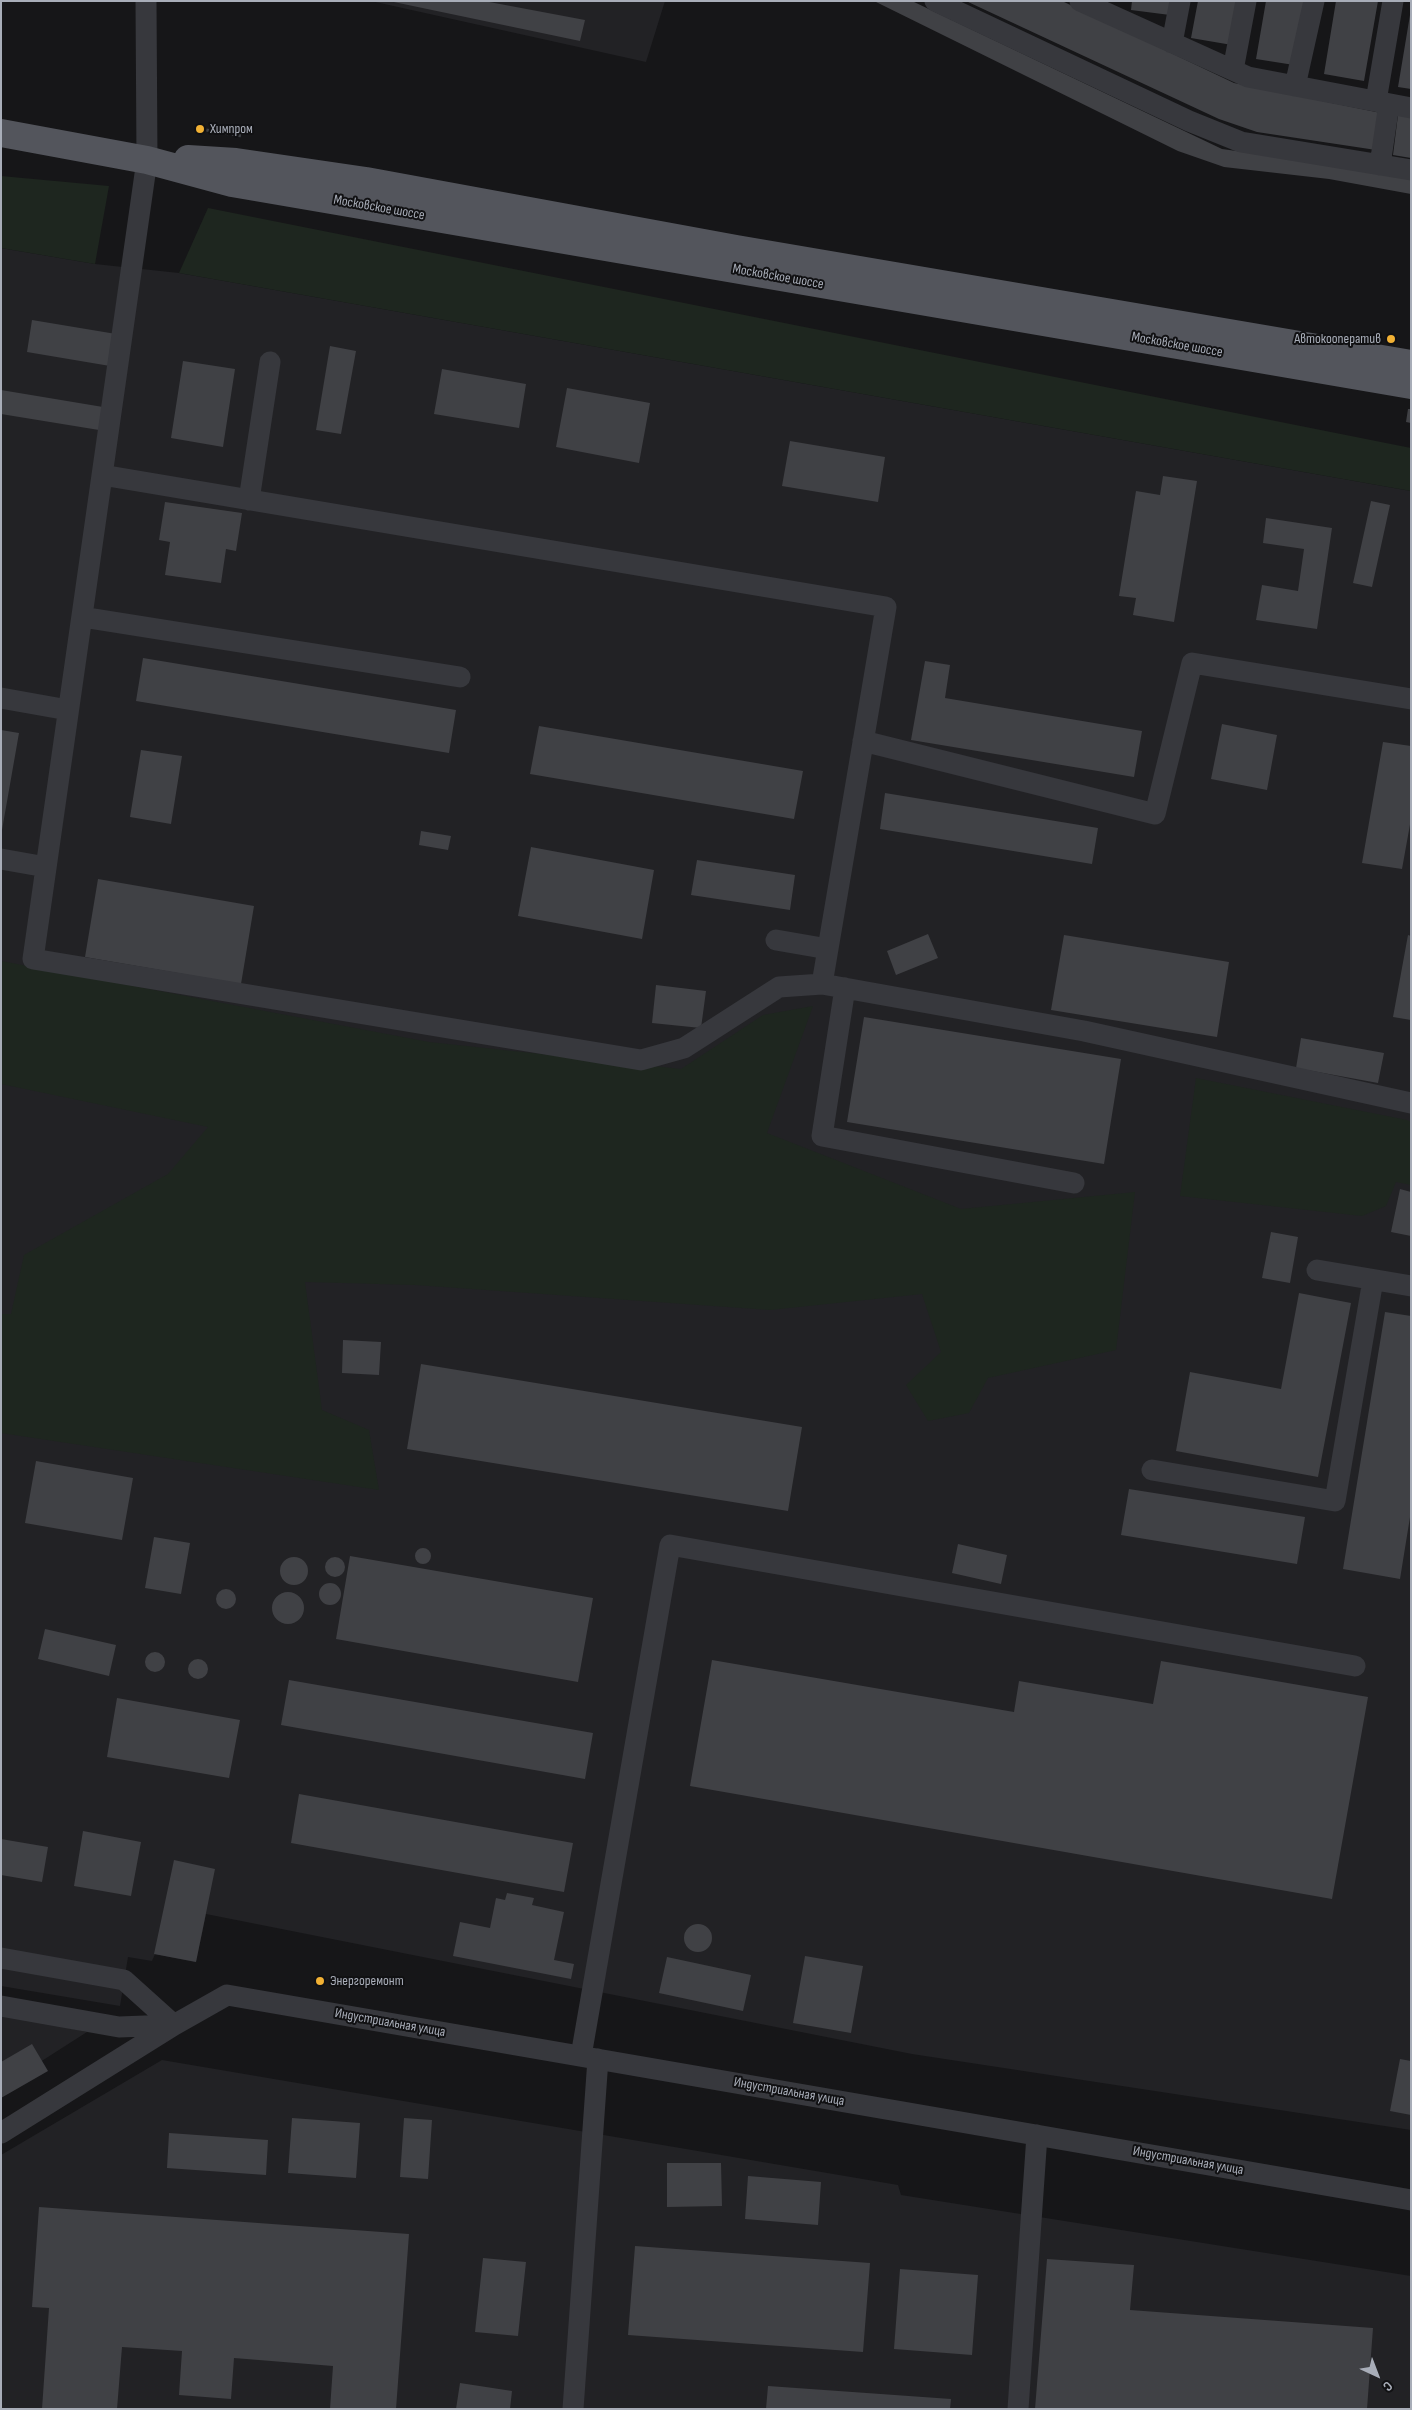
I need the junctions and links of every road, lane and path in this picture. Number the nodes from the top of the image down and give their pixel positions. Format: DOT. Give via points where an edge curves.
graph roads {
  1 [pos="146,1"];
  2 [pos="935,1"];
  3 [pos="1080,1"];
  4 [pos="1180,1"];
  5 [pos="1246,1"];
  6 [pos="1314,1"];
  7 [pos="1393,1"];
  8 [pos="1116,10"];
  9 [pos="1172,43"];
  10 [pos="1233,70"];
  11 [pos="1295,86"];
  12 [pos="1382,103"];
  13 [pos="1411,108"];
  14 [pos="200,129"];
  15 [pos="1,133"];
  16 [pos="242,136"];
  17 [pos="147,160"];
  18 [pos="1380,165"];
  19 [pos="1411,170"];
  20 [pos="270,362"];
  21 [pos="1411,364"];
  22 [pos="1411,385"];
  23 [pos="102,475"];
  24 [pos="249,500"];
  25 [pos="82,617"];
  26 [pos="460,677"];
  27 [pos="1,698"];
  28 [pos="1411,699"];
  29 [pos="68,710"];
  30 [pos="863,742"];
  31 [pos="1,859"];
  32 [pos="46,867"];
  33 [pos="776,940"];
  34 [pos="828,949"];
  35 [pos="822,984"];
  36 [pos="845,988"];
  37 [pos="1411,1103"];
  38 [pos="1074,1183"];
  39 [pos="1317,1270"];
  40 [pos="1372,1280"];
  41 [pos="1411,1286"];
  42 [pos="1152,1470"];
  43 [pos="1355,1666"];
  44 [pos="1,1958"];
  45 [pos="1,2006"];
  46 [pos="174,2024"];
  47 [pos="589,2058"];
  48 [pos="1,2133"];
  49 [pos="1037,2135"];
  50 [pos="1411,2200"];
  51 [pos="573,2409"];
  52 [pos="1018,2409"];
  1 -- 17 [label="street"];
  2 -- 18 [label="street" via="1240,142"];
  3 -- 8 [label="street"];
  4 -- 9 [label="street"];
  5 -- 10 [label="street"];
  6 -- 11 [label="street"];
  7 -- 12 [label="street"];
  8 -- 9 [label="street"];
  9 -- 10 [label="street"];
  10 -- 11 [label="street" via="1248,77"];
  11 -- 12 [label="street"];
  12 -- 13 [label="street"];
  12 -- 18 [label="street"];
  14 -- 16 [label="path"];
  15 -- 17 [label="main road, Московское шоссе"];
  17 -- 21 [label="main road, Московское шоссе" via="236,162 366,181 746,251"];
  17 -- 22 [label="main road, Московское шоссе" via="232,183"];
  17 -- 23 [label="street"];
  18 -- 19 [label="street"];
  20 -- 24 [label="street"];
  23 -- 24 [label="street"];
  23 -- 25 [label="street"];
  24 -- 30 [label="street" via="886,607"];
  25 -- 26 [label="street"];
  25 -- 29 [label="street"];
  27 -- 29 [label="street"];
  28 -- 30 [label="street" via="1192,663 1155,814"];
  29 -- 32 [label="street"];
  30 -- 34 [label="street"];
  31 -- 32 [label="street"];
  32 -- 35 [label="street" via="32,959 641,1060 684,1048 779,987"];
  33 -- 34 [label="street"];
  34 -- 35 [label="street"];
  35 -- 36 [label="street"];
  36 -- 37 [label="street" via="1084,1031"];
  36 -- 38 [label="street" via="822,1136"];
  39 -- 40 [label="street"];
  40 -- 41 [label="street"];
  40 -- 42 [label="street" via="1335,1501"];
  43 -- 47 [label="street" via="670,1545"];
  44 -- 46 [label="street" via="124,1980"];
  45 -- 46 [label="street" via="119,2028"];
  46 -- 47 [label="street, Индустриальная улица" via="227,1995"];
  46 -- 48 [label="street, Индустриальная улица"];
  47 -- 49 [label="street, Индустриальная улица"];
  47 -- 51 [label="street"];
  49 -- 50 [label="street, Индустриальная улица"];
  49 -- 52 [label="street"];
}
